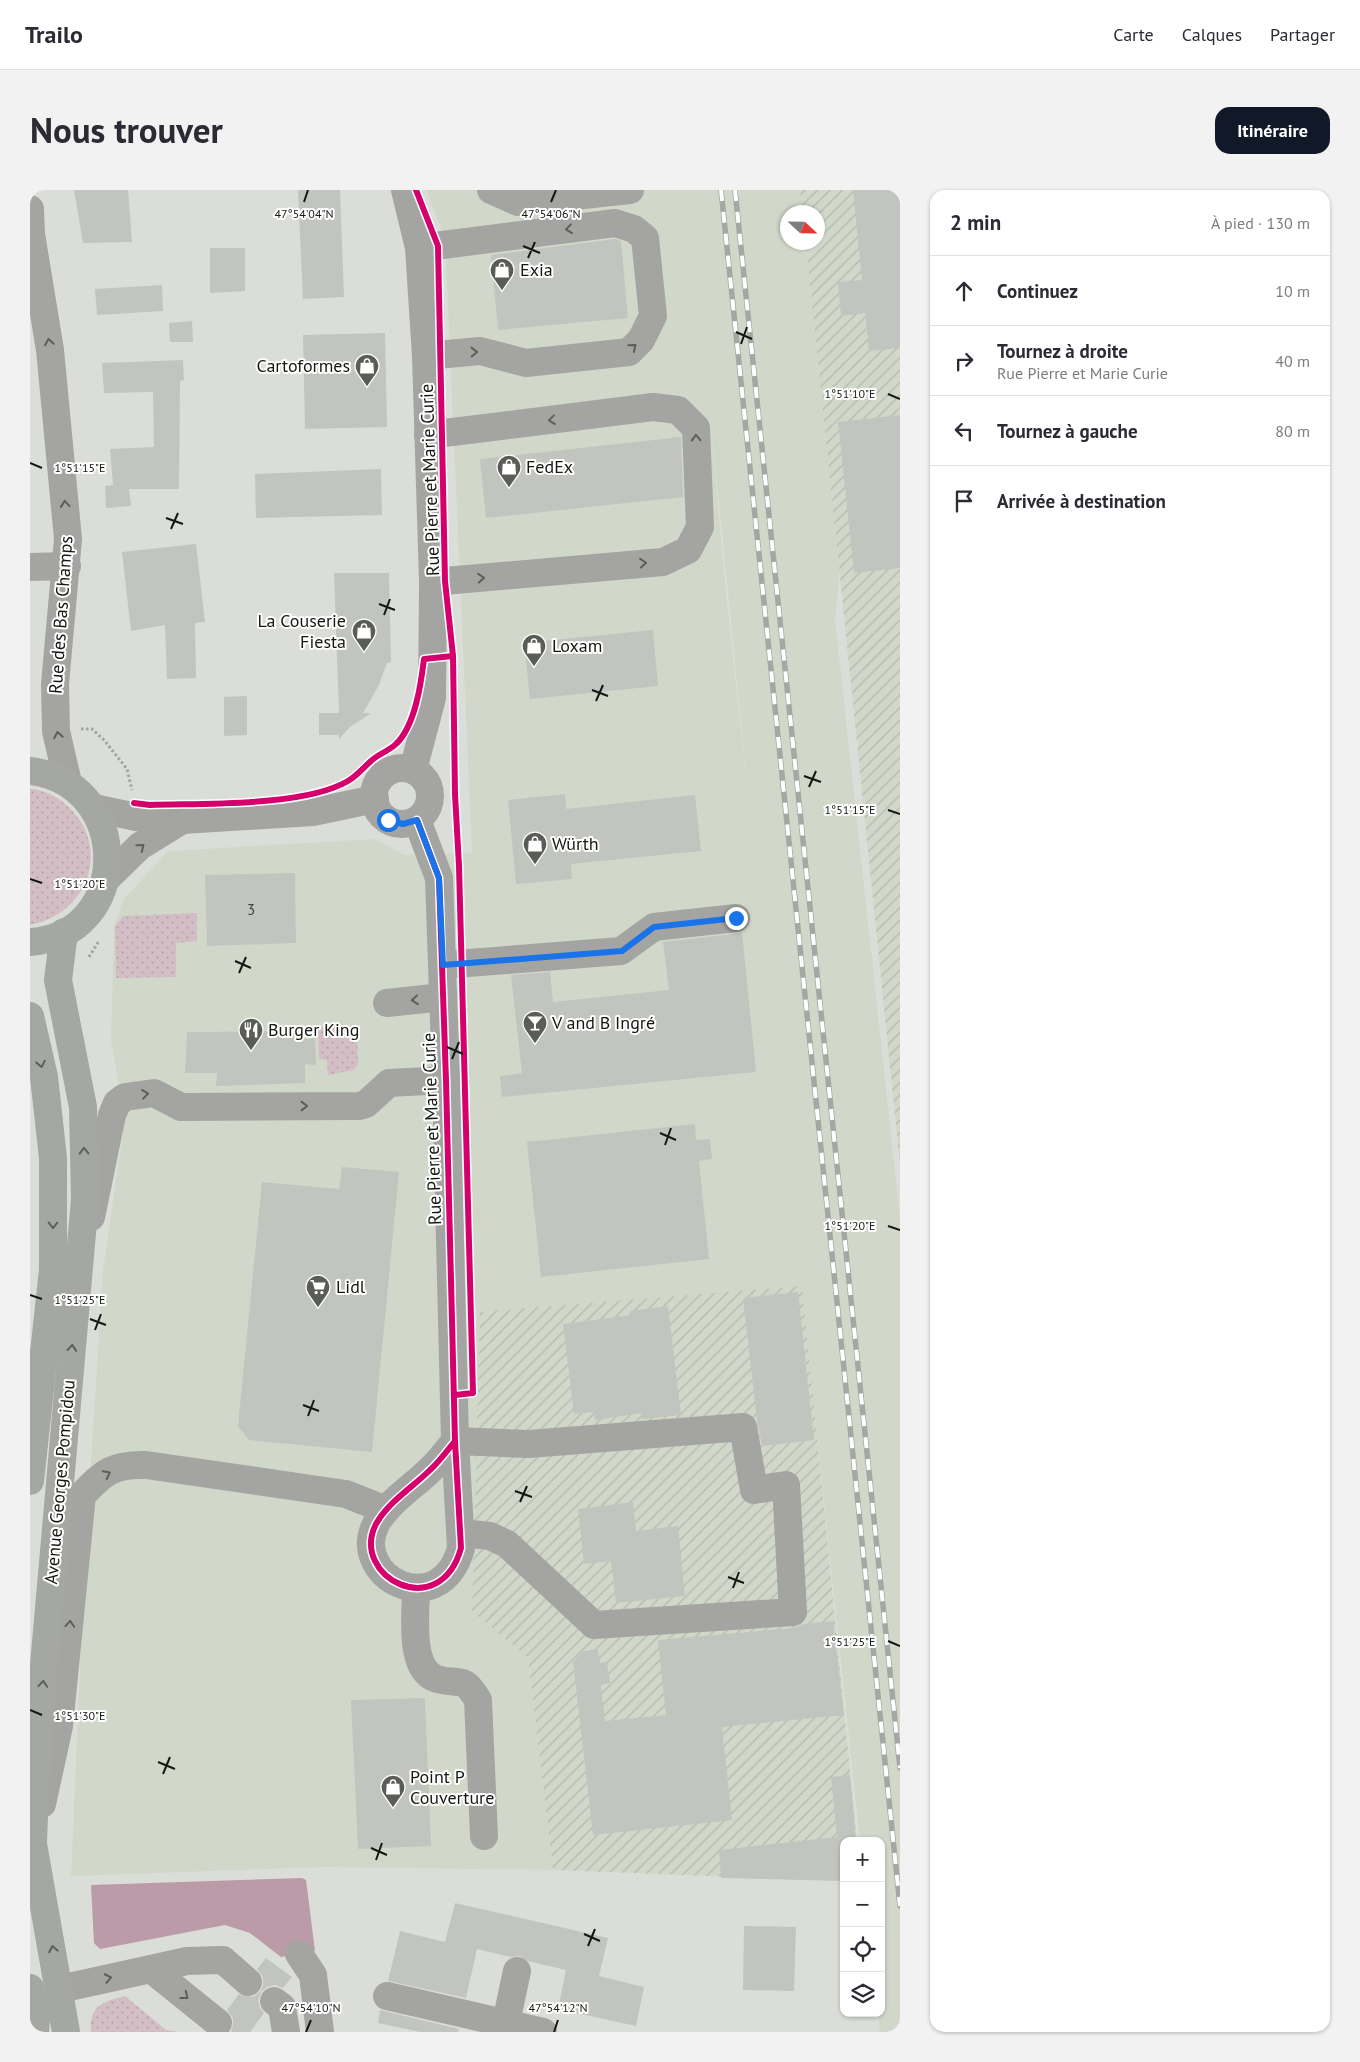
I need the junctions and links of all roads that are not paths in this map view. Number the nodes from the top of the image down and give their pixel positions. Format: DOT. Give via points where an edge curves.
graph roads {
  1 [pos="491,190"];
  2 [pos="630,190"];
  3 [pos="412,192"];
  4 [pos="30,209"];
  5 [pos="420,248"];
  6 [pos="426,356"];
  7 [pos="428,435"];
  8 [pos="67,566"];
  9 [pos="30,567"];
  10 [pos="432,582"];
  11 [pos="413,770"];
  12 [pos="30,771"];
  13 [pos="68,783"];
  14 [pos="374,800"];
  15 [pos="94,808"];
  16 [pos="182,820"];
  17 [pos="417,820"];
  18 [pos="106,880"];
  19 [pos="736,918"];
  20 [pos="64,932"];
  21 [pos="30,942"];
  22 [pos="443,965"];
  23 [pos="443,997"];
  24 [pos="387,1003"];
  25 [pos="30,1016"];
  26 [pos="446,1080"];
  27 [pos="79,1275"];
  28 [pos="455,1441"];
  29 [pos="30,1481"];
  30 [pos="386,1510"];
  31 [pos="460,1533"];
  32 [pos="416,1588"];
  33 [pos="484,1836"];
  34 [pos="33,1844"];
  35 [pos="299,1954"];
  36 [pos="151,1969"];
  37 [pos="518,1971"];
  38 [pos="248,1982"];
  39 [pos="30,1988"];
  40 [pos="60,1989"];
  41 [pos="387,1996"];
  42 [pos="274,2001"];
  43 [pos="218,2023"];
  44 [pos="505,2028"];
  45 [pos="35,2032"];
  46 [pos="66,2032"];
  47 [pos="286,2032"];
  48 [pos="320,2032"];
  49 [pos="543,2032"];
  1 -- 2 [label="street" via="518,202"];
  3 -- 5 [label="street, Rue Pierre et Marie Curie"];
  8 -- 4 [label="street, Rue des Bas Champs, one-way" via="68,539 50,350 31,234"];
  5 -- 6 [label="street, Rue Pierre et Marie Curie"];
  6 -- 5 [label="street, one-way" via="480,352 526,363 629,352 641,340 653,316 646,238 634,229 615,223"];
  6 -- 7 [label="street, Rue Pierre et Marie Curie"];
  7 -- 10 [label="street, Rue Pierre et Marie Curie"];
  10 -- 7 [label="street, one-way" via="663,562 688,550 700,527 696,428 678,410 653,407"];
  8 -- 9 [label="street"];
  13 -- 8 [label="street, Rue des Bas Champs, one-way" via="56,731 56,684"];
  10 -- 11 [label="street, Rue Pierre et Marie Curie" via="432,698"];
  11 -- 14 [label="street" via="396,768 389,771 377,783"];
  11 -- 17 [label="street" via="426,781 431,798 429,807"];
  12 -- 13 [label="main road" via="45,773"];
  13 -- 15 [label="main road"];
  14 -- 16 [label="street" via="313,812"];
  14 -- 17 [label="street" via="388,820 403,824"];
  15 -- 16 [label="street" via="136,817"];
  15 -- 18 [label="main road" via="105,831 109,856"];
  18 -- 16 [label="street, one-way" via="140,846"];
  17 -- 22 [label="street, Rue Pierre et Marie Curie" via="439,878"];
  18 -- 20 [label="main road" via="97,901 82,919"];
  19 -- 22 [label="street" via="654,927 622,951"];
  20 -- 21 [label="main road"];
  27 -- 20 [label="main road, Avenue Georges Pompidou, one-way" via="85,1199 83,1107 58,980"];
  22 -- 23 [label="street, Rue Pierre et Marie Curie"];
  23 -- 24 [label="street, one-way"];
  23 -- 26 [label="street, Rue Pierre et Marie Curie"];
  25 -- 29 [label="main road, Avenue Georges Pompidou, one-way" via="44,1078 52,1158 52,1270"];
  27 -- 26 [label="street, one-way" via="112,1115 117,1103 125,1097 154,1093 181,1107 359,1106 366,1104 389,1083"];
  26 -- 28 [label="street, Rue Pierre et Marie Curie"];
  34 -- 27 [label="main road, Avenue Georges Pompidou, one-way" via="44,1665"];
  28 -- 30 [label="street" via="432,1468"];
  28 -- 31 [label="street, Rue Pierre et Marie Curie"];
  28 -- 31 [label="street" via="529,1444 743,1427 754,1490 786,1486 793,1612 594,1625 507,1544 490,1536"];
  30 -- 32 [label="street" via="376,1524 372,1551 385,1575 396,1583"];
  34 -- 30 [label="street, one-way" via="59,1726 82,1495 103,1473 131,1465 346,1494"];
  31 -- 32 [label="street, Rue Pierre et Marie Curie" via="460,1555 449,1574 438,1583"];
  32 -- 33 [label="street" via="417,1659 424,1672 437,1679 456,1680 469,1685 478,1700"];
  40 -- 34 [label="main road, Avenue Georges Pompidou, one-way"];
  35 -- 48 [label="street" via="313,1975"];
  36 -- 38 [label="street" via="187,1961 223,1960"];
  40 -- 36 [label="street, one-way"];
  36 -- 43 [label="street, one-way"];
  37 -- 44 [label="street"];
  39 -- 45 [label="main road" via="36,2018"];
  40 -- 46 [label="main road, Avenue Georges Pompidou"];
  41 -- 44 [label="street"];
  42 -- 47 [label="street" via="282,2007"];
  44 -- 49 [label="street"];
}
